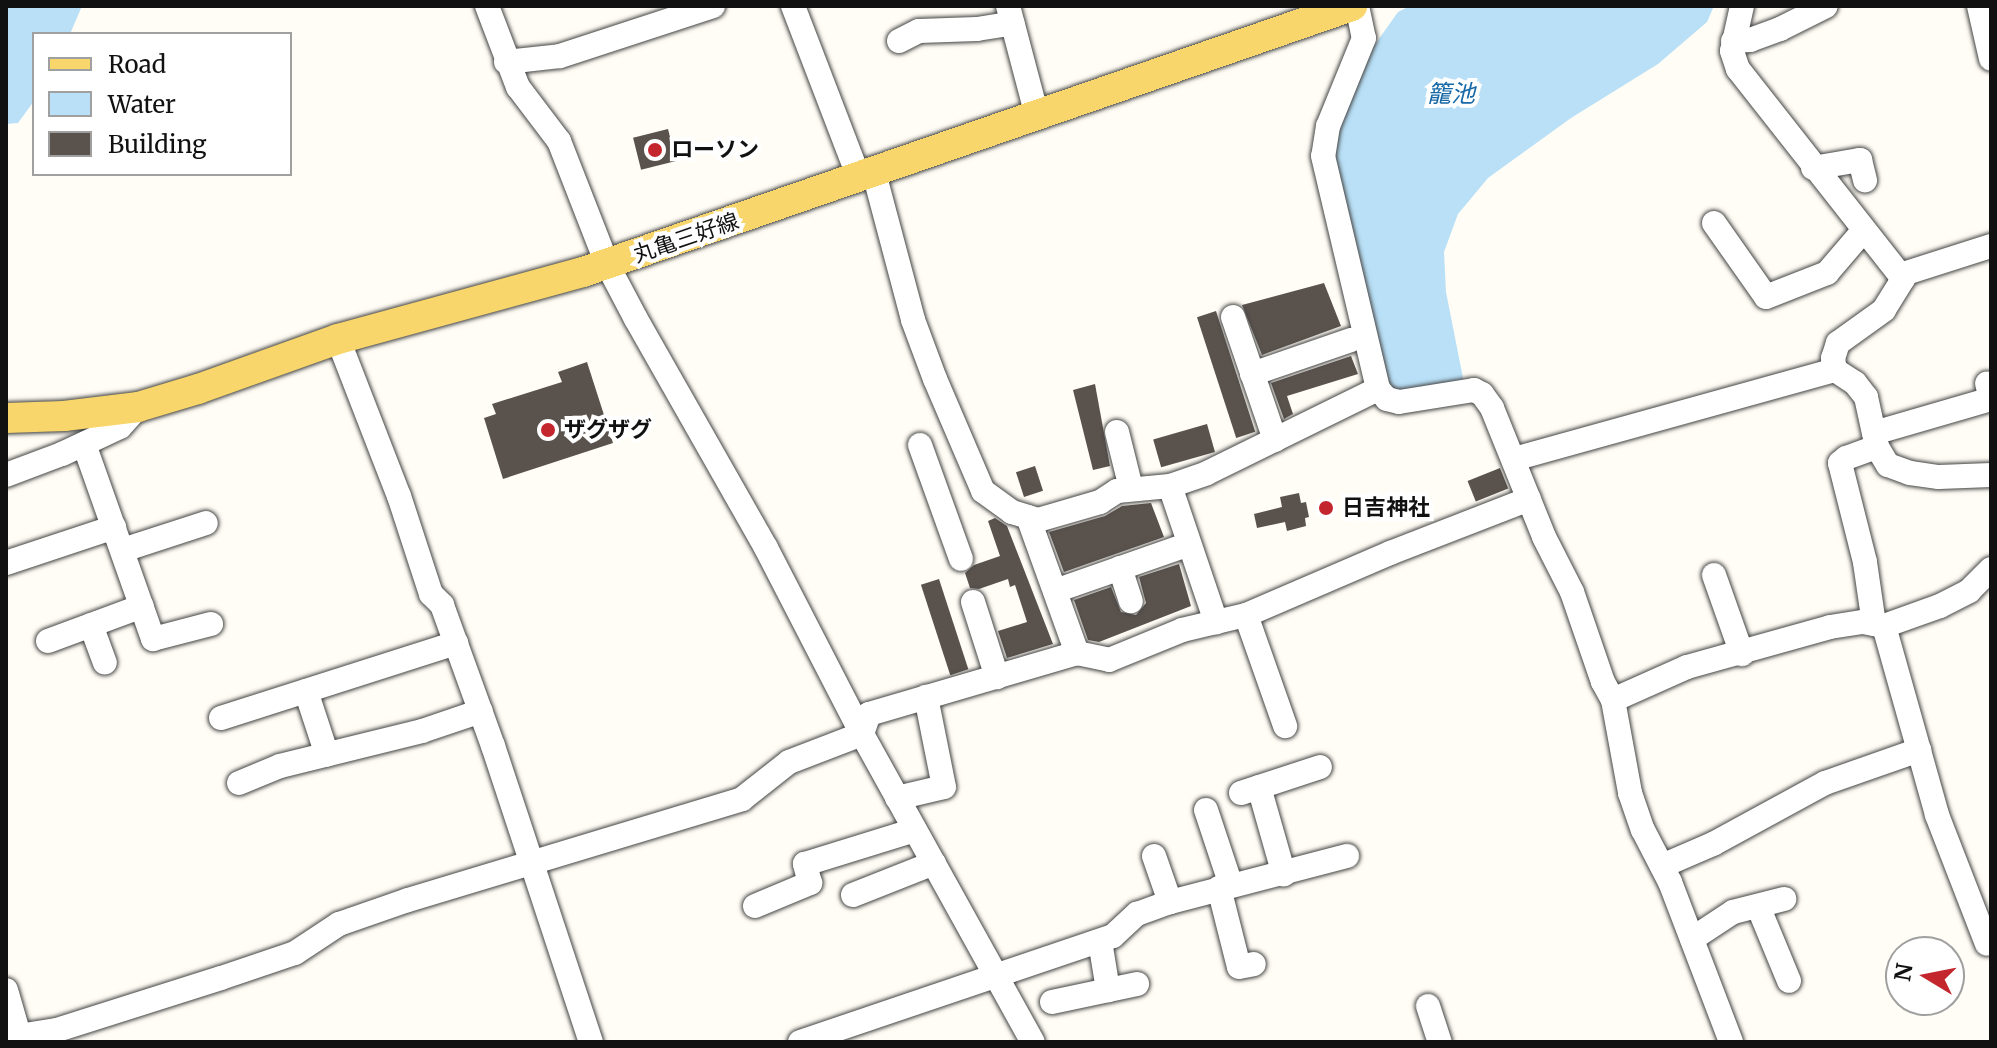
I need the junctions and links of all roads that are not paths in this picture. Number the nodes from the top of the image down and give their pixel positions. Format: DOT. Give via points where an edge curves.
graph roads {
  1 [pos="487,6"];
  2 [pos="713,6"];
  3 [pos="793,6"];
  4 [pos="1354,6"];
  5 [pos="1742,6"];
  6 [pos="1826,6"];
  7 [pos="1979,6"];
  8 [pos="1312,12"];
  9 [pos="1010,14"];
  10 [pos="899,41"];
  11 [pos="1733,41"];
  12 [pos="1991,59"];
  13 [pos="506,62"];
  14 [pos="1037,116"];
  15 [pos="1861,162"];
  16 [pos="1813,168"];
  17 [pos="867,176"];
  18 [pos="1714,223"];
  19 [pos="1863,231"];
  20 [pos="1991,246"];
  21 [pos="607,264"];
  22 [pos="1900,275"];
  23 [pos="1233,317"];
  24 [pos="338,339"];
  25 [pos="1351,340"];
  26 [pos="1835,370"];
  27 [pos="1252,374"];
  28 [pos="1987,383"];
  29 [pos="1378,389"];
  30 [pos="138,407"];
  31 [pos="6,418"];
  32 [pos="1117,432"];
  33 [pos="1275,440"];
  34 [pos="1876,440"];
  35 [pos="84,444"];
  36 [pos="920,445"];
  37 [pos="1514,459"];
  38 [pos="6,475"];
  39 [pos="1991,475"];
  40 [pos="976,476"];
  41 [pos="1170,486"];
  42 [pos="1131,488"];
  43 [pos="936,491"];
  44 [pos="1529,499"];
  45 [pos="1028,517"];
  46 [pos="206,523"];
  47 [pos="114,527"];
  48 [pos="1189,544"];
  49 [pos="123,550"];
  50 [pos="961,559"];
  51 [pos="6,563"];
  52 [pos="1120,568"];
  53 [pos="1991,569"];
  54 [pos="1714,575"];
  55 [pos="1055,591"];
  56 [pos="1131,601"];
  57 [pos="973,602"];
  58 [pos="142,606"];
  59 [pos="1246,615"];
  60 [pos="1216,622"];
  61 [pos="211,624"];
  62 [pos="91,625"];
  63 [pos="1879,625"];
  64 [pos="48,641"];
  65 [pos="456,643"];
  66 [pos="1077,653"];
  67 [pos="1742,654"];
  68 [pos="105,663"];
  69 [pos="997,677"];
  70 [pos="306,691"];
  71 [pos="926,697"];
  72 [pos="1613,700"];
  73 [pos="481,711"];
  74 [pos="221,718"];
  75 [pos="1285,726"];
  76 [pos="862,734"];
  77 [pos="1919,750"];
  78 [pos="327,755"];
  79 [pos="1320,767"];
  80 [pos="239,783"];
  81 [pos="897,798"];
  82 [pos="1206,810"];
  83 [pos="915,830"];
  84 [pos="1154,856"];
  85 [pos="1347,856"];
  86 [pos="532,861"];
  87 [pos="934,863"];
  88 [pos="1662,866"];
  89 [pos="1284,875"];
  90 [pos="1225,886"];
  91 [pos="853,895"];
  92 [pos="1784,899"];
  93 [pos="1170,902"];
  94 [pos="755,906"];
  95 [pos="1758,906"];
  96 [pos="1692,939"];
  97 [pos="1100,941"];
  98 [pos="1987,944"];
  99 [pos="1254,964"];
  100 [pos="996,976"];
  101 [pos="1789,981"];
  102 [pos="1137,984"];
  103 [pos="6,990"];
  104 [pos="1108,990"];
  105 [pos="1052,1002"];
  106 [pos="1428,1006"];
  107 [pos="15,1038"];
  108 [pos="591,1042"];
  109 [pos="800,1042"];
  110 [pos="1033,1042"];
  111 [pos="1440,1042"];
  112 [pos="1731,1042"];
  1 -- 13 [label="street"];
  2 -- 13 [label="street" via="560,56"];
  3 -- 17 [label="street"];
  4 -- 8 [label="main road, 丸亀三好線"];
  4 -- 29 [label="street" via="1364,38 1328,126 1323,156"];
  5 -- 11 [label="street"];
  6 -- 11 [label="street" via="1780,29"];
  7 -- 12 [label="street"];
  8 -- 14 [label="main road, 丸亀三好線"];
  9 -- 10 [label="street" via="977,29 919,31"];
  9 -- 14 [label="street"];
  11 -- 16 [label="street" via="1738,69"];
  13 -- 21 [label="street" via="559,141"];
  14 -- 17 [label="main road, 丸亀三好線"];
  15 -- 16 [label="street"];
  16 -- 19 [label="street"];
  17 -- 21 [label="main road, 丸亀三好線"];
  17 -- 40 [label="street" via="913,320"];
  18 -- 19 [label="street" via="1766,297 1827,273"];
  19 -- 22 [label="street"];
  20 -- 22 [label="street"];
  21 -- 24 [label="main road, 丸亀三好線"];
  21 -- 76 [label="street" via="766,548"];
  22 -- 26 [label="street" via="1903,279 1884,310 1838,343"];
  23 -- 27 [label="street"];
  24 -- 30 [label="main road, 丸亀三好線"];
  24 -- 65 [label="street" via="431,594 442,605"];
  25 -- 27 [label="street"];
  26 -- 34 [label="street" via="1866,397"];
  26 -- 37 [label="street"];
  27 -- 33 [label="street"];
  28 -- 34 [label="street" via="1991,399"];
  29 -- 33 [label="street"];
  29 -- 37 [label="street" via="1399,402 1466,389 1482,394"];
  30 -- 31 [label="main road, 丸亀三好線"];
  30 -- 35 [label="street" via="120,427"];
  32 -- 42 [label="street"];
  33 -- 41 [label="street"];
  34 -- 39 [label="street" via="1888,465 1910,473"];
  34 -- 63 [label="street" via="1840,463"];
  35 -- 38 [label="street"];
  35 -- 47 [label="street"];
  36 -- 43 [label="street"];
  37 -- 44 [label="street"];
  40 -- 43 [label="street"];
  40 -- 45 [label="street" via="983,491"];
  41 -- 42 [label="street"];
  41 -- 48 [label="street"];
  42 -- 45 [label="street" via="1070,513"];
  43 -- 50 [label="street"];
  44 -- 59 [label="street"];
  44 -- 72 [label="street"];
  45 -- 55 [label="street"];
  46 -- 49 [label="street"];
  47 -- 49 [label="street"];
  47 -- 51 [label="street" via="30,547"];
  48 -- 52 [label="street"];
  48 -- 60 [label="street"];
  49 -- 58 [label="street"];
  52 -- 55 [label="street"];
  52 -- 56 [label="street"];
  53 -- 63 [label="street" via="1969,591 1940,606"];
  54 -- 67 [label="street"];
  55 -- 66 [label="street"];
  57 -- 69 [label="street"];
  58 -- 61 [label="street" via="153,639"];
  58 -- 62 [label="street"];
  59 -- 60 [label="street"];
  59 -- 75 [label="street" via="1258,672"];
  60 -- 66 [label="street" via="1109,660"];
  62 -- 64 [label="street"];
  62 -- 68 [label="street"];
  63 -- 67 [label="street" via="1830,627"];
  63 -- 77 [label="street"];
  65 -- 70 [label="street"];
  65 -- 73 [label="street"];
  66 -- 69 [label="street"];
  67 -- 72 [label="street" via="1687,667"];
  69 -- 71 [label="street"];
  70 -- 74 [label="street"];
  70 -- 78 [label="street"];
  71 -- 76 [label="street" via="869,714"];
  71 -- 81 [label="street" via="944,787"];
  72 -- 88 [label="street" via="1630,793"];
  73 -- 78 [label="street"];
  73 -- 86 [label="street"];
  76 -- 81 [label="street"];
  76 -- 86 [label="street" via="789,762 742,799"];
  77 -- 88 [label="street" via="1825,783"];
  77 -- 98 [label="street" via="1937,815"];
  78 -- 80 [label="street" via="301,770"];
  79 -- 89 [label="street" via="1250,790"];
  81 -- 83 [label="street"];
  82 -- 90 [label="street"];
  83 -- 87 [label="street"];
  83 -- 94 [label="street" via="805,864 810,883"];
  84 -- 93 [label="street"];
  85 -- 89 [label="street"];
  86 -- 107 [label="street" via="339,924 295,953 57,1030"];
  86 -- 108 [label="street"];
  87 -- 91 [label="street"];
  87 -- 100 [label="street"];
  88 -- 96 [label="street"];
  89 -- 90 [label="street"];
  90 -- 93 [label="street"];
  90 -- 99 [label="street" via="1239,967"];
  92 -- 95 [label="street"];
  93 -- 97 [label="street" via="1137,914"];
  95 -- 96 [label="street" via="1733,912"];
  95 -- 101 [label="street"];
  96 -- 112 [label="street"];
  97 -- 100 [label="street"];
  97 -- 104 [label="street"];
  100 -- 109 [label="street"];
  100 -- 110 [label="street"];
  102 -- 104 [label="street"];
  103 -- 107 [label="street"];
  104 -- 105 [label="street"];
  106 -- 111 [label="street"];
}
